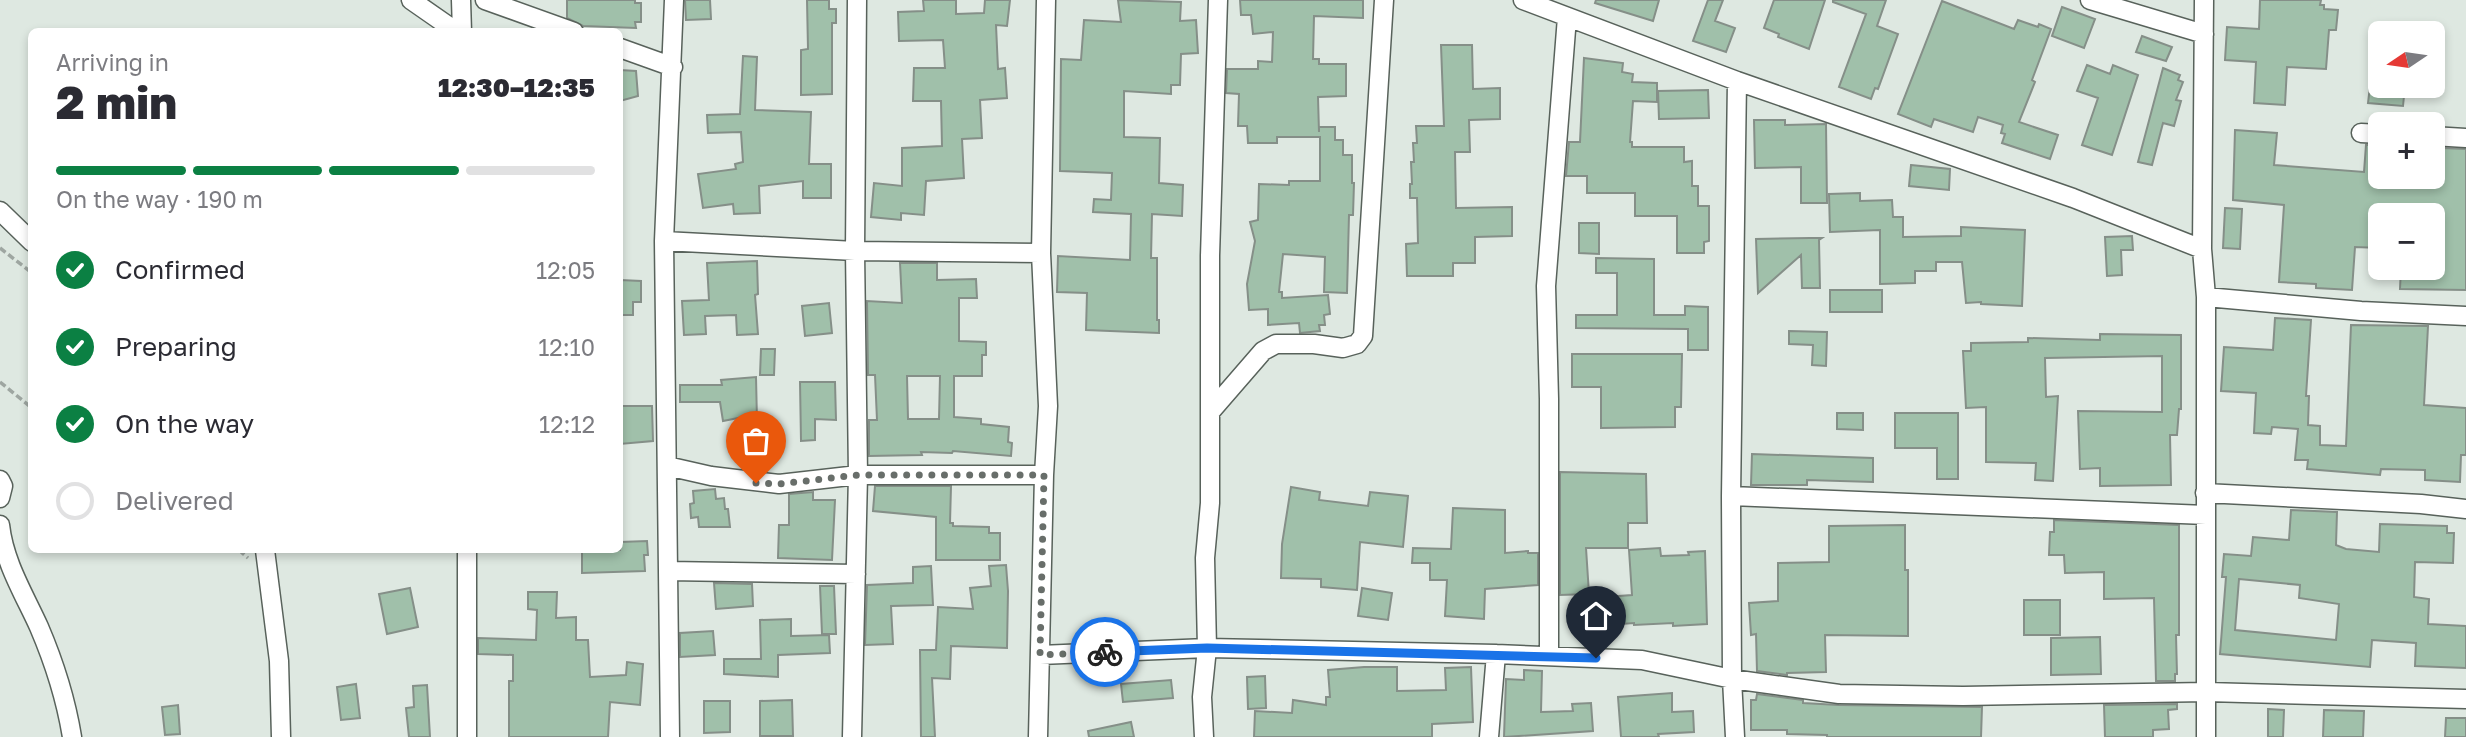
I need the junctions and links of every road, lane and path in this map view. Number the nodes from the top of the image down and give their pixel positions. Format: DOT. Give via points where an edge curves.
graph roads {
  1 [pos="411,0"];
  2 [pos="461,0"];
  3 [pos="485,0"];
  4 [pos="674,0"];
  5 [pos="857,0"];
  6 [pos="1046,0"];
  7 [pos="1218,0"];
  8 [pos="1384,0"];
  9 [pos="1524,0"];
  10 [pos="2090,0"];
  11 [pos="2204,0"];
  12 [pos="1567,17"];
  13 [pos="453,28"];
  14 [pos="459,28"];
  15 [pos="563,28"];
  16 [pos="2204,34"];
  17 [pos="623,49"];
  18 [pos="673,66"];
  19 [pos="1737,81"];
  20 [pos="2361,133"];
  21 [pos="2368,133"];
  22 [pos="2445,137"];
  23 [pos="2466,138"];
  24 [pos="0,211"];
  25 [pos="28,239"];
  26 [pos="664,241"];
  27 [pos="0,248"];
  28 [pos="2202,249"];
  29 [pos="855,251"];
  30 [pos="1041,253"];
  31 [pos="28,270"];
  32 [pos="2206,297"];
  33 [pos="2466,316"];
  34 [pos="0,382"];
  35 [pos="28,405"];
  36 [pos="1211,411"];
  37 [pos="667,466"];
  38 [pos="858,475"];
  39 [pos="1044,475"];
  40 [pos="0,480"];
  41 [pos="2205,493"];
  42 [pos="1731,496"];
  43 [pos="0,498"];
  44 [pos="2466,509"];
  45 [pos="2206,515"];
  46 [pos="0,525"];
  47 [pos="467,553"];
  48 [pos="257,555"];
  49 [pos="668,571"];
  50 [pos="856,574"];
  51 [pos="1207,648"];
  52 [pos="1496,654"];
  53 [pos="1040,655"];
  54 [pos="1549,656"];
  55 [pos="1732,680"];
  56 [pos="2207,692"];
  57 [pos="2466,699"];
  58 [pos="72,737"];
  59 [pos="281,737"];
  60 [pos="467,737"];
  61 [pos="670,737"];
  62 [pos="852,737"];
  63 [pos="1038,737"];
  64 [pos="1204,737"];
  65 [pos="1489,737"];
  66 [pos="1735,737"];
  67 [pos="2206,737"];
  1 -- 13 [label="street"];
  2 -- 14 [label="street"];
  3 -- 15 [label="street"];
  4 -- 18 [label="street"];
  5 -- 29 [label="street"];
  6 -- 30 [label="street"];
  7 -- 36 [label="street" via="1210,256"];
  8 -- 36 [label="street" via="1363,336 1357,344 1343,348 1276,344 1264,351"];
  9 -- 12 [label="street"];
  10 -- 16 [label="street"];
  11 -- 16 [label="street"];
  12 -- 19 [label="street"];
  12 -- 54 [label="street" via="1546,286"];
  16 -- 28 [label="street"];
  17 -- 18 [label="street"];
  18 -- 26 [label="street"];
  19 -- 28 [label="street" via="1974,162"];
  19 -- 42 [label="street"];
  20 -- 21 [label="street"];
  22 -- 23 [label="street"];
  24 -- 25 [label="street"];
  26 -- 29 [label="street"];
  26 -- 37 [label="street"];
  27 -- 31 [label="path"];
  28 -- 32 [label="street"];
  29 -- 30 [label="street"];
  29 -- 38 [label="street"];
  30 -- 39 [label="street" via="1048,406"];
  32 -- 33 [label="street"];
  32 -- 41 [label="street"];
  34 -- 35 [label="path"];
  36 -- 51 [label="street" via="1205,558"];
  37 -- 38 [label="street" via="779,484"];
  37 -- 49 [label="street"];
  38 -- 39 [label="street"];
  38 -- 50 [label="street"];
  39 -- 53 [label="street"];
  40 -- 43 [label="street"];
  41 -- 44 [label="street"];
  41 -- 45 [label="street"];
  42 -- 45 [label="street"];
  42 -- 55 [label="street"];
  45 -- 56 [label="street"];
  46 -- 58 [label="street" via="10,565 54,664"];
  47 -- 60 [label="street"];
  48 -- 59 [label="street" via="279,661"];
  49 -- 50 [label="street"];
  49 -- 61 [label="street"];
  50 -- 62 [label="street"];
  51 -- 52 [label="street"];
  51 -- 53 [label="street"];
  51 -- 64 [label="street"];
  52 -- 54 [label="street"];
  52 -- 65 [label="street"];
  53 -- 63 [label="street"];
  54 -- 55 [label="street" via="1642,660"];
  55 -- 56 [label="street" via="1839,694"];
  55 -- 66 [label="street"];
  56 -- 57 [label="street"];
  56 -- 67 [label="street"];
}
